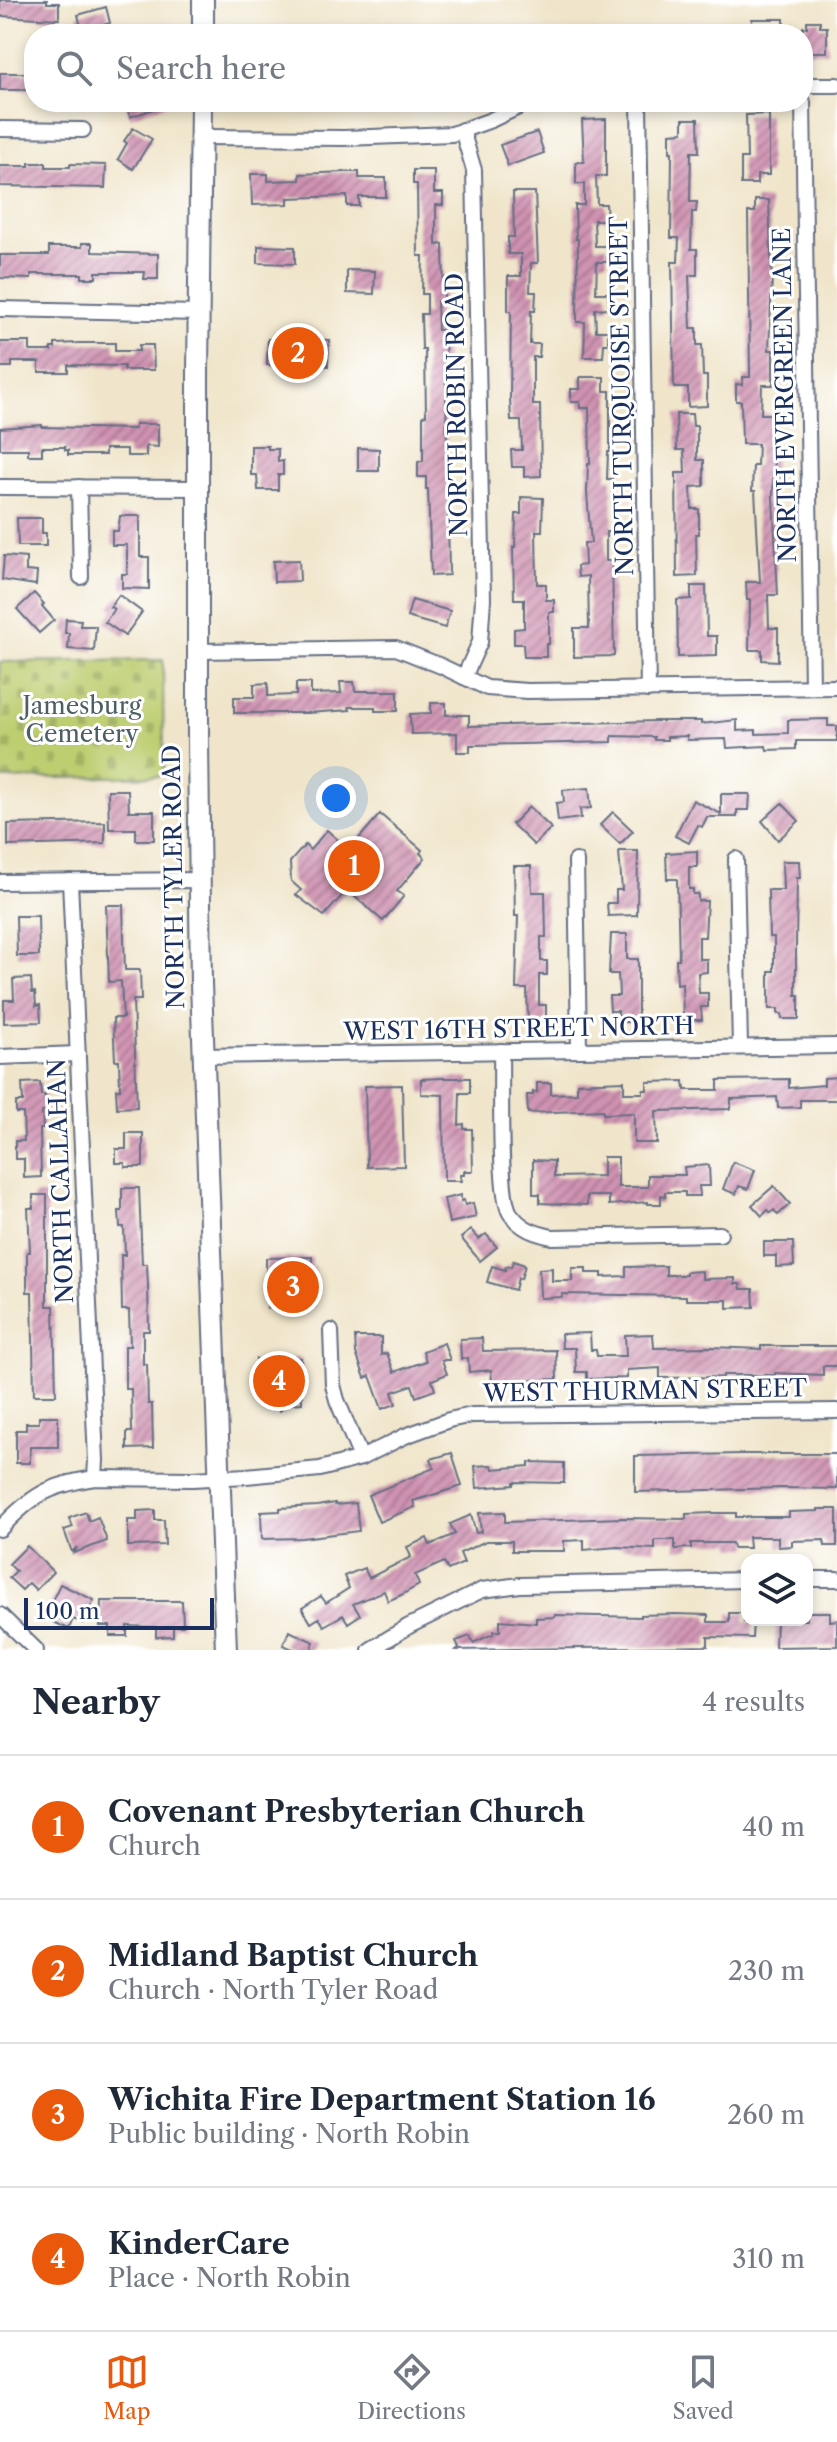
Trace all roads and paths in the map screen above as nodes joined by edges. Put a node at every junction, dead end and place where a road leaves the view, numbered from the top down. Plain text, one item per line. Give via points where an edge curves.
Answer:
1 (203, 0) edge
2 (203, 24) edge
3 (813, 85) edge
4 (837, 85) edge
5 (201, 112) edge
6 (508, 112) edge
7 (639, 112) edge
8 (803, 112) edge
9 (0, 129) edge
10 (83, 130) dead end
11 (462, 130) junction
12 (201, 137) junction
13 (0, 309) edge
14 (199, 313) junction
15 (0, 487) edge
16 (79, 487) junction
17 (198, 488) junction
18 (81, 577) dead end
19 (198, 651) junction
20 (464, 677) junction
21 (812, 687) junction
22 (837, 687) edge
23 (648, 690) junction
24 (736, 859) dead end
25 (576, 861) dead end
26 (200, 880) junction
27 (70, 881) junction
28 (0, 882) edge
29 (837, 1046) edge
30 (740, 1047) junction
31 (579, 1050) junction
32 (501, 1051) junction
33 (78, 1054) junction
34 (202, 1056) junction
35 (0, 1057) edge
36 (720, 1234) dead end
37 (331, 1331) dead end
38 (837, 1411) edge
39 (361, 1458) junction
40 (220, 1476) junction
41 (95, 1478) junction
42 (0, 1529) edge
43 (813, 1579) edge
44 (837, 1579) edge
45 (741, 1580) edge
46 (0, 1615) edge
47 (36, 1650) edge
48 (226, 1650) edge
49 (370, 1650) edge

1 - 2 main road
3 - 4 street
5 - 12 main road, NORTH TYLER ROAD
6 - 11 street
7 - 23 street, NORTH TURQUOISE STREET
8 - 21 street, NORTH EVERGREEN LANE
9 - 10 street
11 - 12 street via 344,138
11 - 20 street, NORTH ROBIN ROAD via 474,170 483,599 480,642
12 - 14 main road, NORTH TYLER ROAD
13 - 14 street
14 - 17 main road, NORTH TYLER ROAD
15 - 16 street
16 - 17 street
16 - 18 street
17 - 19 main road, NORTH TYLER ROAD
19 - 20 street via 396,648
19 - 26 main road, NORTH TYLER ROAD
20 - 23 street via 487,688 527,691
21 - 22 street
21 - 23 street
24 - 30 street
25 - 31 street
26 - 27 street
26 - 34 main road, NORTH TYLER ROAD
27 - 28 street
27 - 33 street, NORTH CALLAHAN
29 - 30 street, WEST 16TH STREET NORTH
30 - 31 street, WEST 16TH STREET NORTH
31 - 32 street, WEST 16TH STREET NORTH
32 - 34 street, WEST 16TH STREET NORTH
32 - 36 street via 503,1184 509,1211 528,1232 552,1237
33 - 35 street
33 - 41 street, NORTH CALLAHAN
34 - 40 main road, NORTH TYLER ROAD
37 - 39 street via 333,1385
38 - 39 street, WEST THURMAN STREET via 472,1415 405,1436
39 - 40 street, WEST THURMAN STREET via 320,1469
40 - 41 street, WEST THURMAN STREET
40 - 48 main road, NORTH TYLER ROAD
41 - 42 street, WEST THURMAN STREET via 51,1487 30,1499
43 - 44 street
45 - 49 street via 482,1590
46 - 47 street

